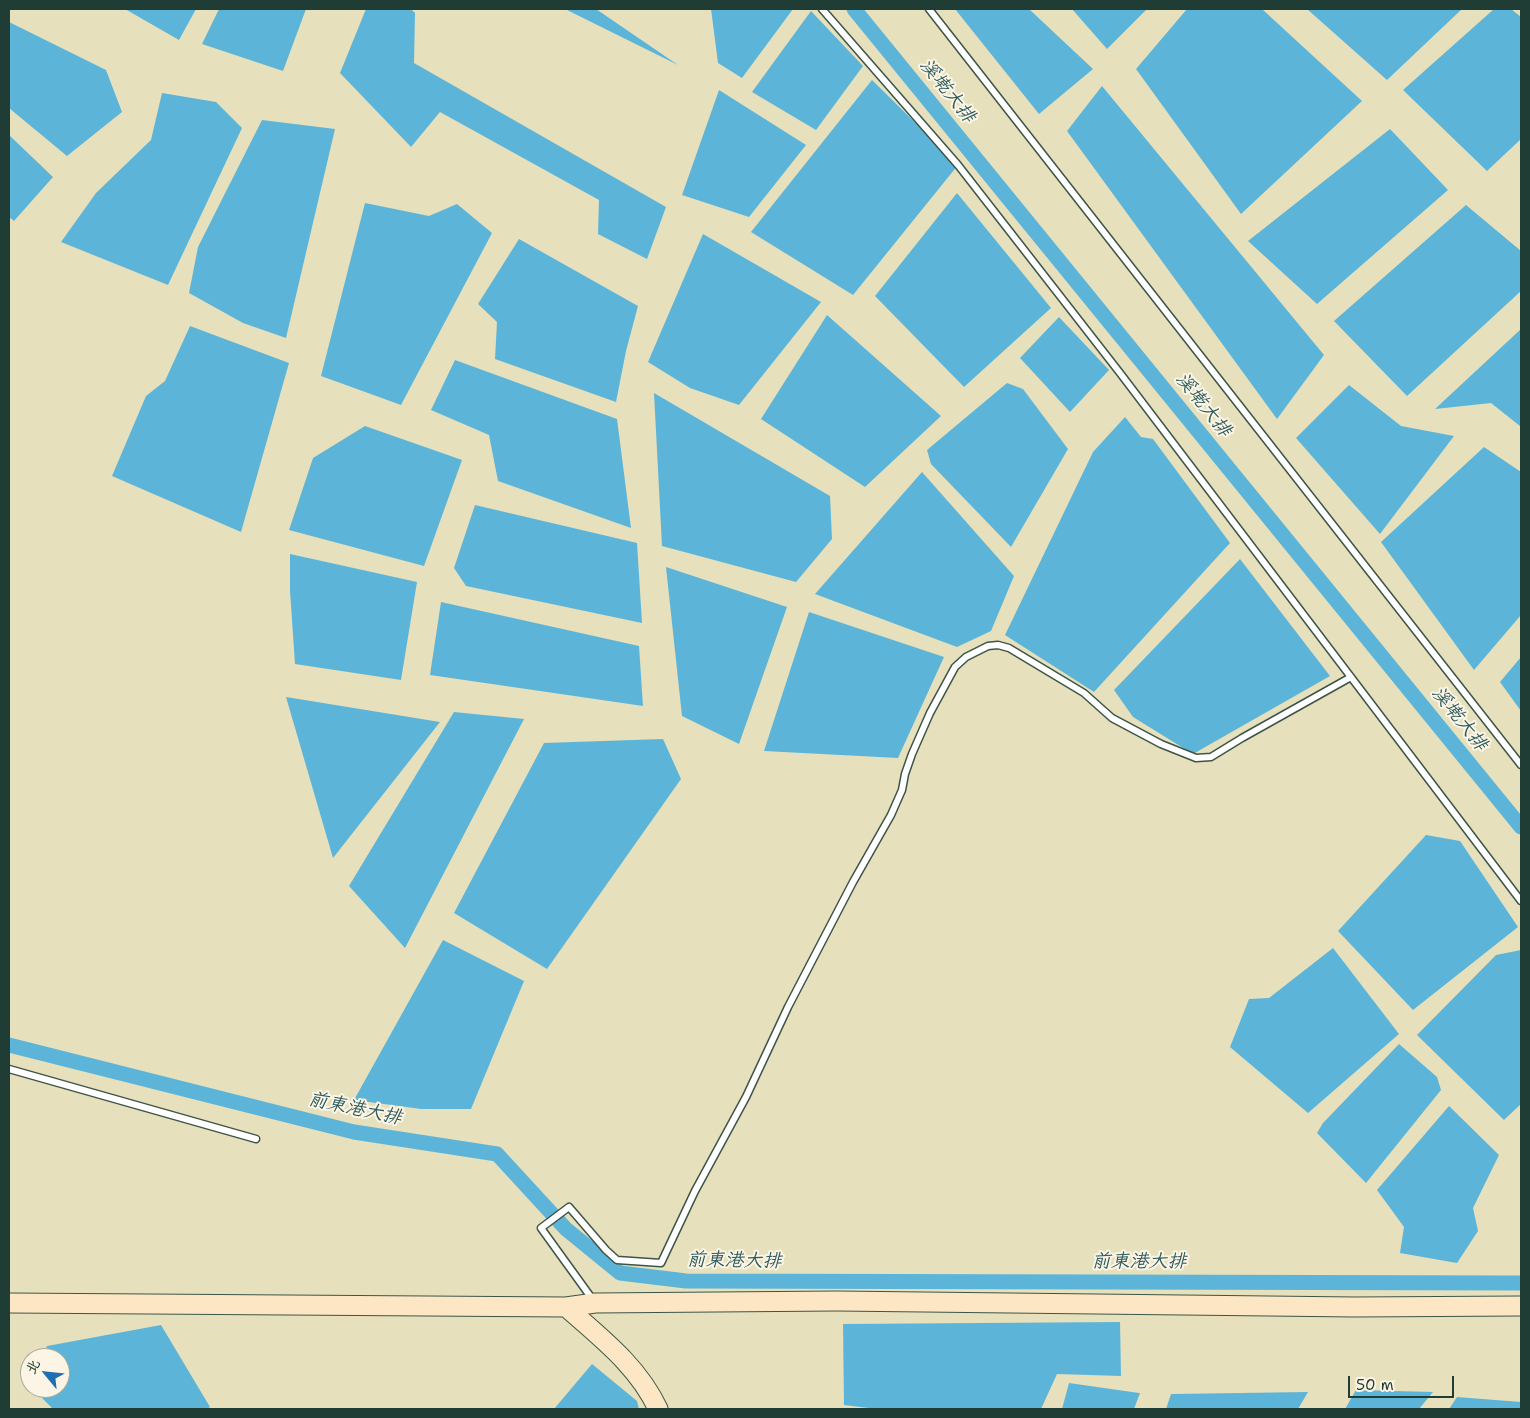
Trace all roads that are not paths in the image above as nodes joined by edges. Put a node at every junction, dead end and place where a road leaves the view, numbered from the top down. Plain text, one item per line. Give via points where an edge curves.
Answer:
1 (822, 9) edge
2 (929, 9) edge
3 (1351, 677) junction
4 (1521, 765) edge
5 (1521, 901) edge
6 (9, 1069) edge
7 (256, 1139) dead end
8 (9, 1303) edge
9 (595, 1303) junction
10 (1521, 1306) edge
11 (566, 1307) junction
12 (658, 1409) edge

1 - 3 lane via 958,165
2 - 4 lane
3 - 5 lane
3 - 9 lane via 1211,757 1196,758 1112,718 1084,693 1009,648 988,646 966,657 954,667 930,713 891,815 788,1007 661,1263 617,1260 569,1207 541,1228
6 - 7 lane
8 - 11 street
9 - 10 street via 837,1301
9 - 11 street
11 - 12 street via 627,1361 652,1395

